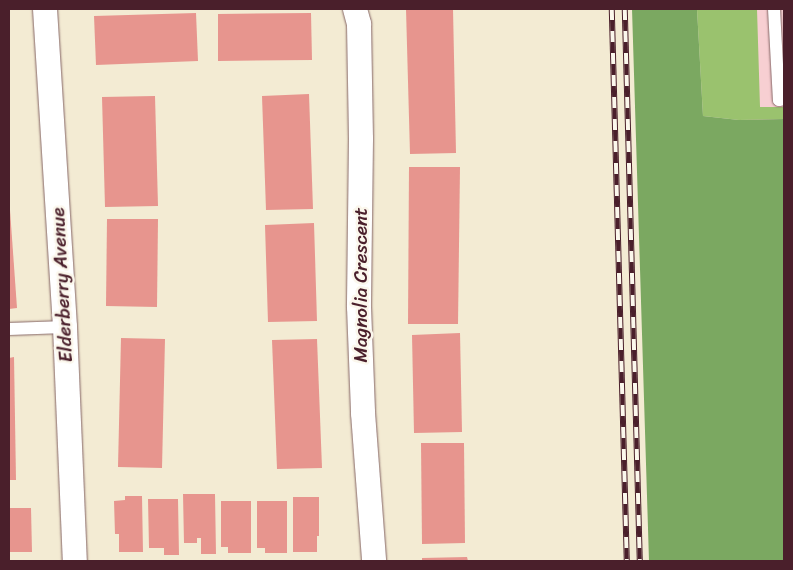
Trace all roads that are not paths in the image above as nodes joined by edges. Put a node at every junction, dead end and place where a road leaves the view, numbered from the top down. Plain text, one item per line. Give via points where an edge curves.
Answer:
1 (45, 9) edge
2 (355, 9) edge
3 (774, 9) edge
4 (784, 100) edge
5 (65, 327) junction
6 (9, 329) edge
7 (75, 561) edge
8 (374, 561) edge

1 - 5 street, Elderberry Avenue
2 - 8 street, Magnolia Crescent via 359,24 361,138 359,307
3 - 4 lane via 779,100
5 - 6 lane
5 - 7 street, Elderberry Avenue

